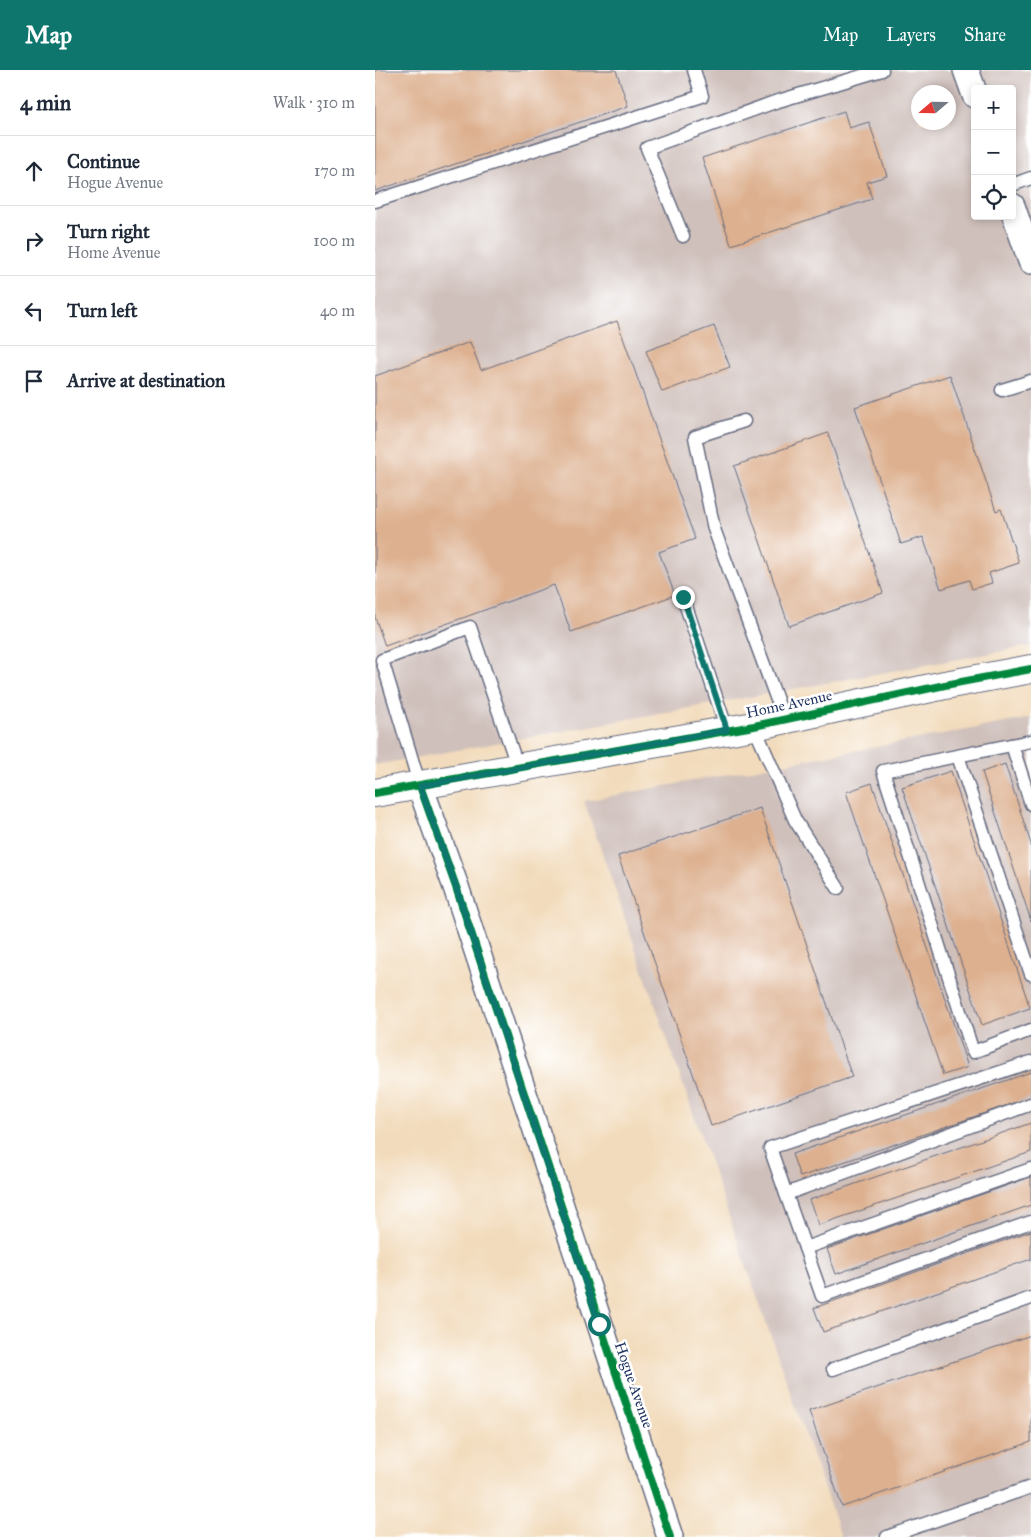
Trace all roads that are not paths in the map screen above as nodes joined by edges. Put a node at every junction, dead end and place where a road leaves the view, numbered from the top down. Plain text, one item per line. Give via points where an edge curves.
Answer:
1 (694, 70) edge
2 (882, 70) edge
3 (966, 70) edge
4 (971, 85) edge
5 (1031, 178) edge
6 (1016, 184) edge
7 (375, 201) edge
8 (1016, 213) edge
9 (1027, 233) edge
10 (683, 236) dead end
11 (1031, 261) edge
12 (1031, 381) edge
13 (1002, 390) dead end
14 (744, 421) dead end
15 (683, 597) dead end
16 (1031, 669) edge
17 (784, 720) junction
18 (754, 726) junction
19 (727, 730) junction
20 (1031, 741) edge
21 (1012, 745) junction
22 (958, 756) junction
23 (518, 768) junction
24 (420, 786) junction
25 (375, 793) edge
26 (1031, 804) edge
27 (839, 888) dead end
28 (1031, 974) edge
29 (1031, 1030) edge
30 (1031, 1062) edge
31 (1031, 1104) edge
32 (1031, 1169) edge
33 (786, 1194) junction
34 (1031, 1222) edge
35 (805, 1248) junction
36 (1031, 1298) edge
37 (833, 1370) dead end
38 (1031, 1487) edge
39 (670, 1537) edge
40 (887, 1537) edge

1 - 7 lane via 702,96
2 - 10 lane via 775,102 647,148
3 - 4 street
5 - 6 lane
8 - 9 street
9 - 11 street
12 - 13 lane
14 - 17 lane via 695,438 714,529
15 - 19 lane
16 - 17 street, Home Avenue
17 - 18 street, Home Avenue
18 - 19 street, Home Avenue
18 - 27 lane via 795,820
19 - 23 street, Home Avenue
20 - 21 lane
21 - 22 lane
21 - 26 lane
22 - 28 lane
22 - 29 lane via 883,771 973,1052
23 - 24 street, Home Avenue
23 - 24 lane via 470,627 382,660
24 - 25 street, Home Avenue
24 - 39 street, Hogue Avenue
30 - 33 lane via 770,1148
31 - 33 lane
32 - 35 lane
33 - 35 lane
34 - 35 lane via 822,1296
36 - 37 lane
38 - 40 lane

